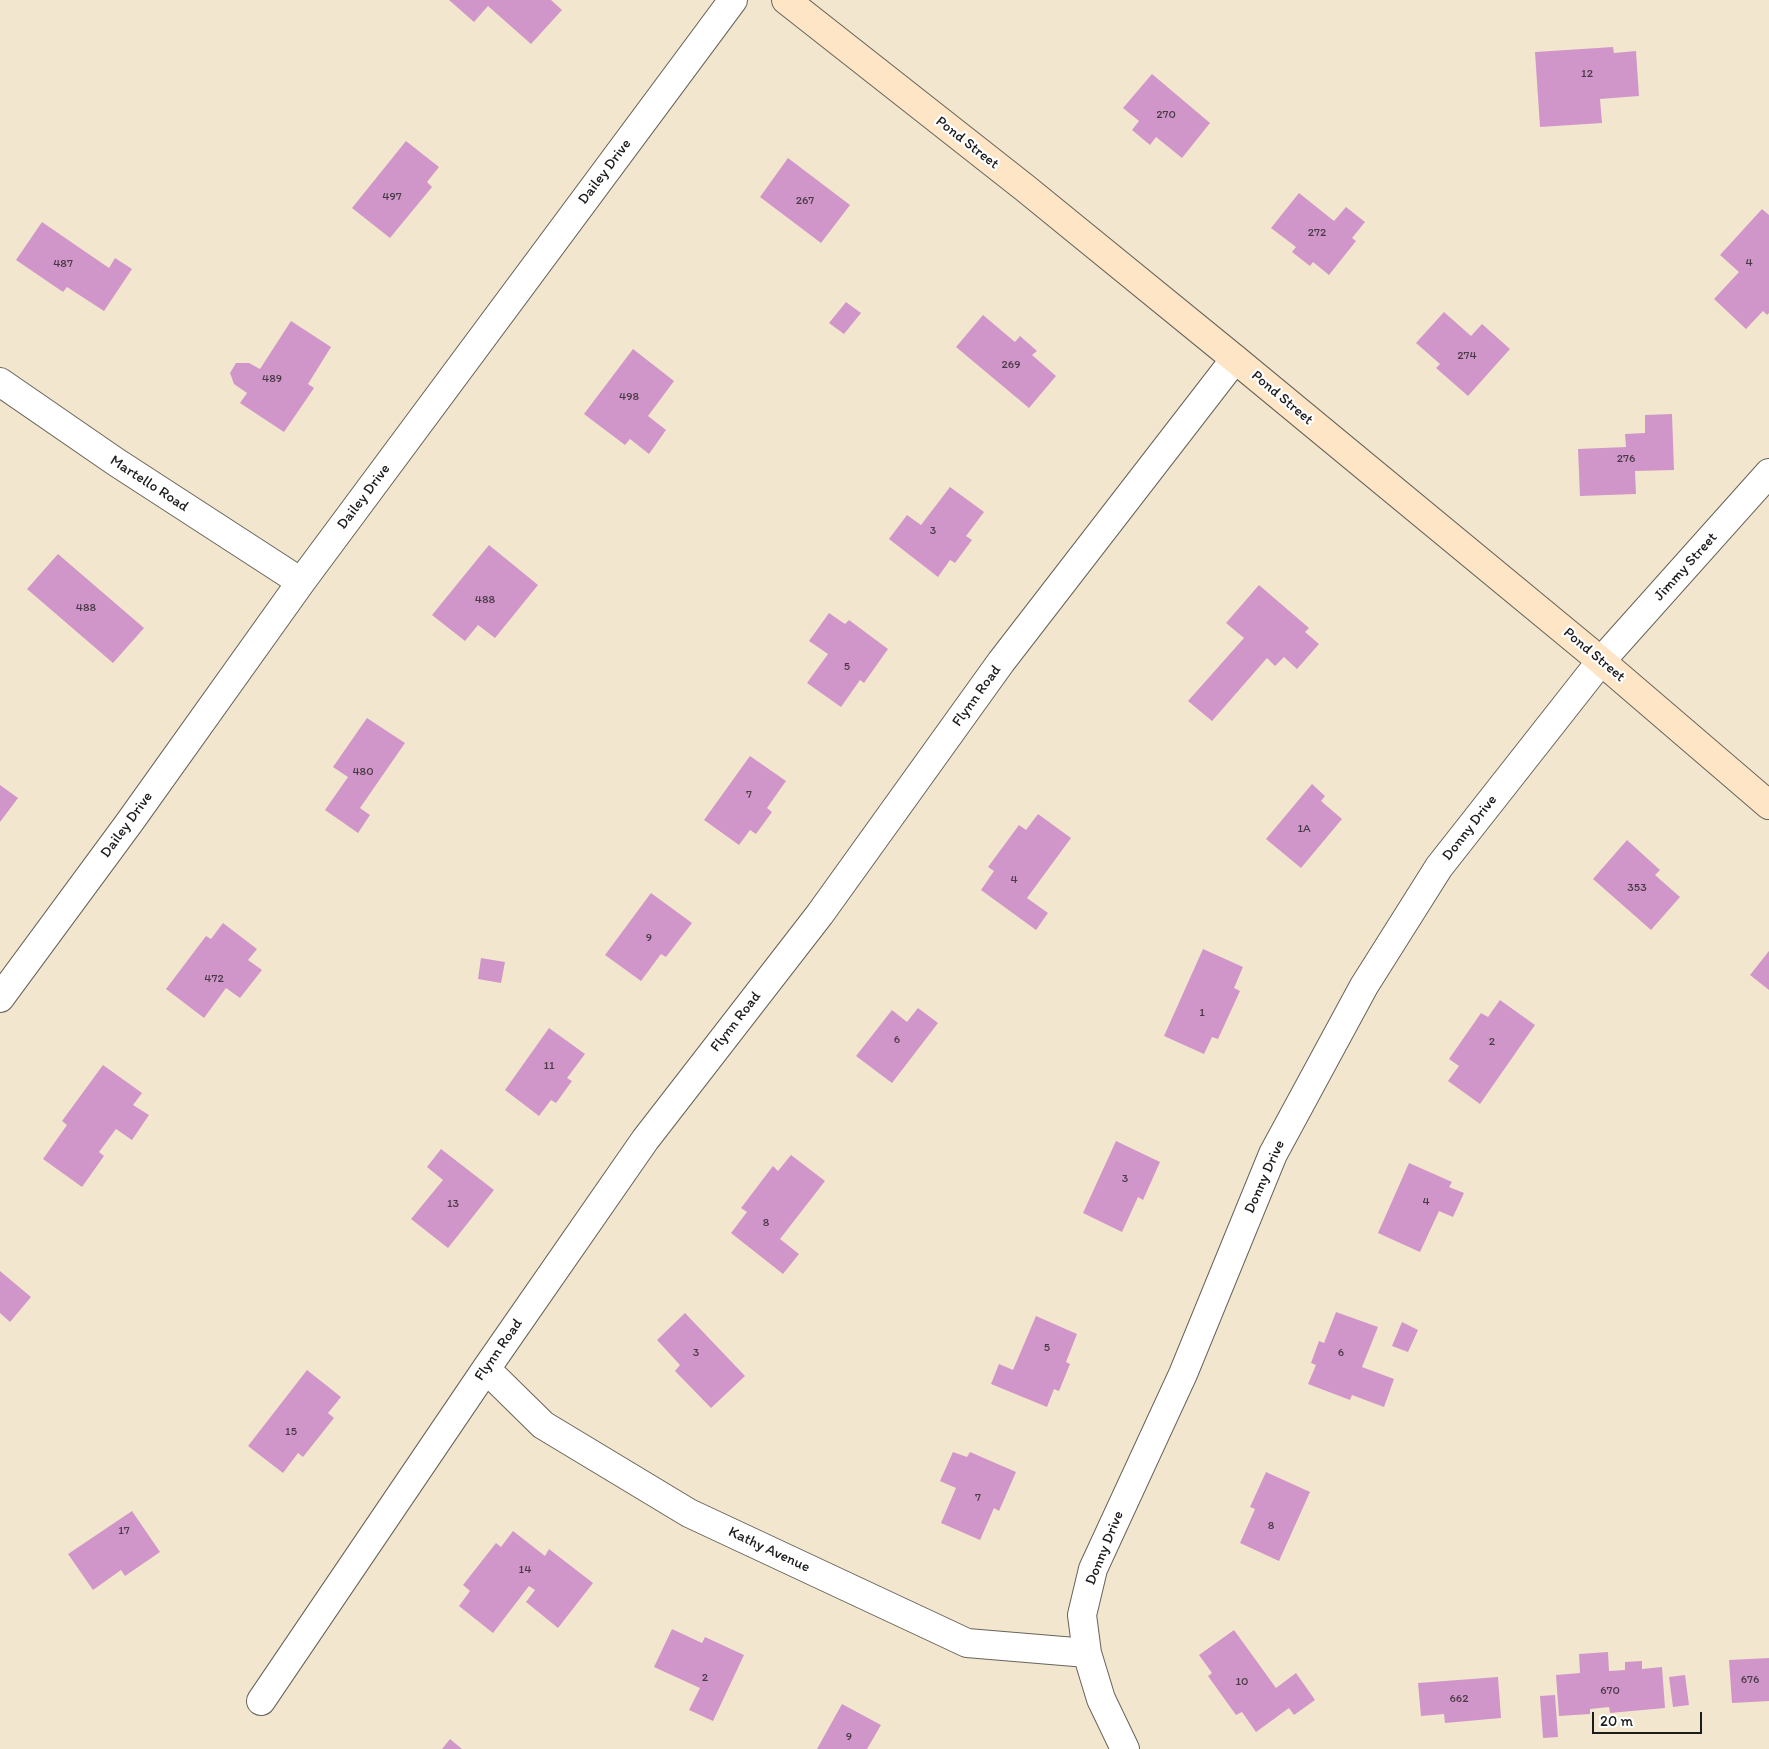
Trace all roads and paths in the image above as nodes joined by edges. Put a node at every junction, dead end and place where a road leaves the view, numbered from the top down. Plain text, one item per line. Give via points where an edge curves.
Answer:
1 (733, 0) edge
2 (786, 0) edge
3 (1235, 359) junction
4 (0, 382) edge
5 (1769, 473) edge
6 (301, 582) junction
7 (1601, 661) junction
8 (1769, 806) edge
9 (0, 998) edge
10 (486, 1368) junction
11 (1087, 1653) junction
12 (261, 1701) dead end
13 (1124, 1749) edge

1 - 6 street, Dailey Drive
2 - 3 main road, Pond Street
3 - 7 main road, Pond Street
3 - 10 street, Flynn Road via 1002,662 820,914 645,1140
4 - 6 street, Martello Road
5 - 7 street, Jimmy Street
6 - 9 street, Dailey Drive
7 - 8 main road, Pond Street
7 - 11 street, Donny Drive via 1439,867 1364,986 1274,1154 1183,1374 1093,1568 1082,1615
10 - 11 street, Kathy Avenue via 542,1425 689,1513 967,1643
10 - 12 street, Flynn Road
11 - 13 street, Donny Drive via 1101,1699

